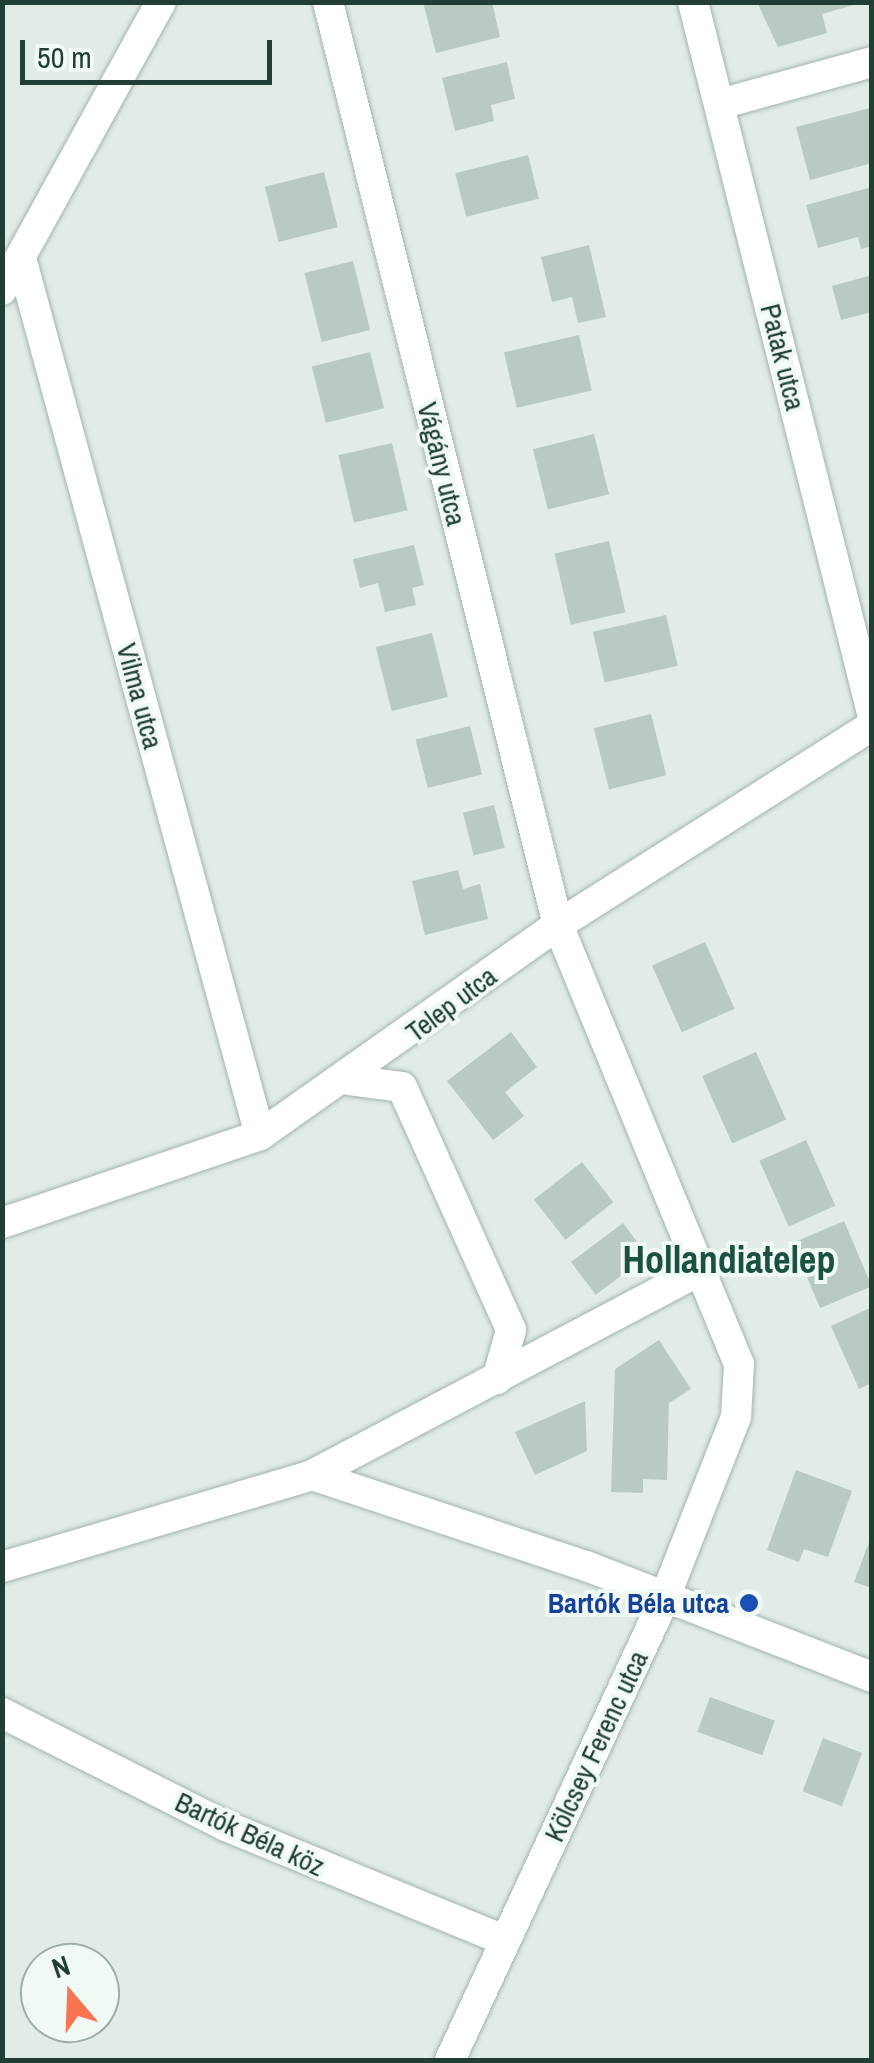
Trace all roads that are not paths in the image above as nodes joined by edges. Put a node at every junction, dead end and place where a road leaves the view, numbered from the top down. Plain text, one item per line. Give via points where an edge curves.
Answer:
1 (160, 2) edge
2 (328, 2) edge
3 (694, 2) edge
4 (872, 62) edge
5 (720, 104) junction
6 (20, 258) junction
7 (2, 290) edge
8 (872, 713) edge
9 (872, 726) edge
10 (558, 925) junction
11 (349, 1080) junction
12 (260, 1135) junction
13 (2, 1222) edge
14 (697, 1272) junction
15 (497, 1379) junction
16 (312, 1475) junction
17 (3, 1569) edge
18 (664, 1602) junction
19 (872, 1677) edge
20 (2, 1713) edge
21 (504, 1940) junction
22 (450, 2060) edge

1 - 6 street
2 - 10 street, Vágány utca
3 - 5 street, Patak utca
4 - 5 street
5 - 8 street, Patak utca
6 - 7 street
6 - 12 street, Vilma utca
9 - 10 street, Telep utca
10 - 11 street, Telep utca
10 - 14 street, Kölcsey Ferenc utca
11 - 12 street, Telep utca
11 - 15 street via 402,1087 511,1330
12 - 13 street, Telep utca
14 - 15 street
14 - 18 street, Kölcsey Ferenc utca via 739,1364 740,1390
15 - 16 street
16 - 17 street
16 - 18 street via 586,1566
18 - 19 street
18 - 21 street, Kölcsey Ferenc utca
20 - 21 street, Bartók Béla köz via 226,1826
21 - 22 street, Kölcsey Ferenc utca

